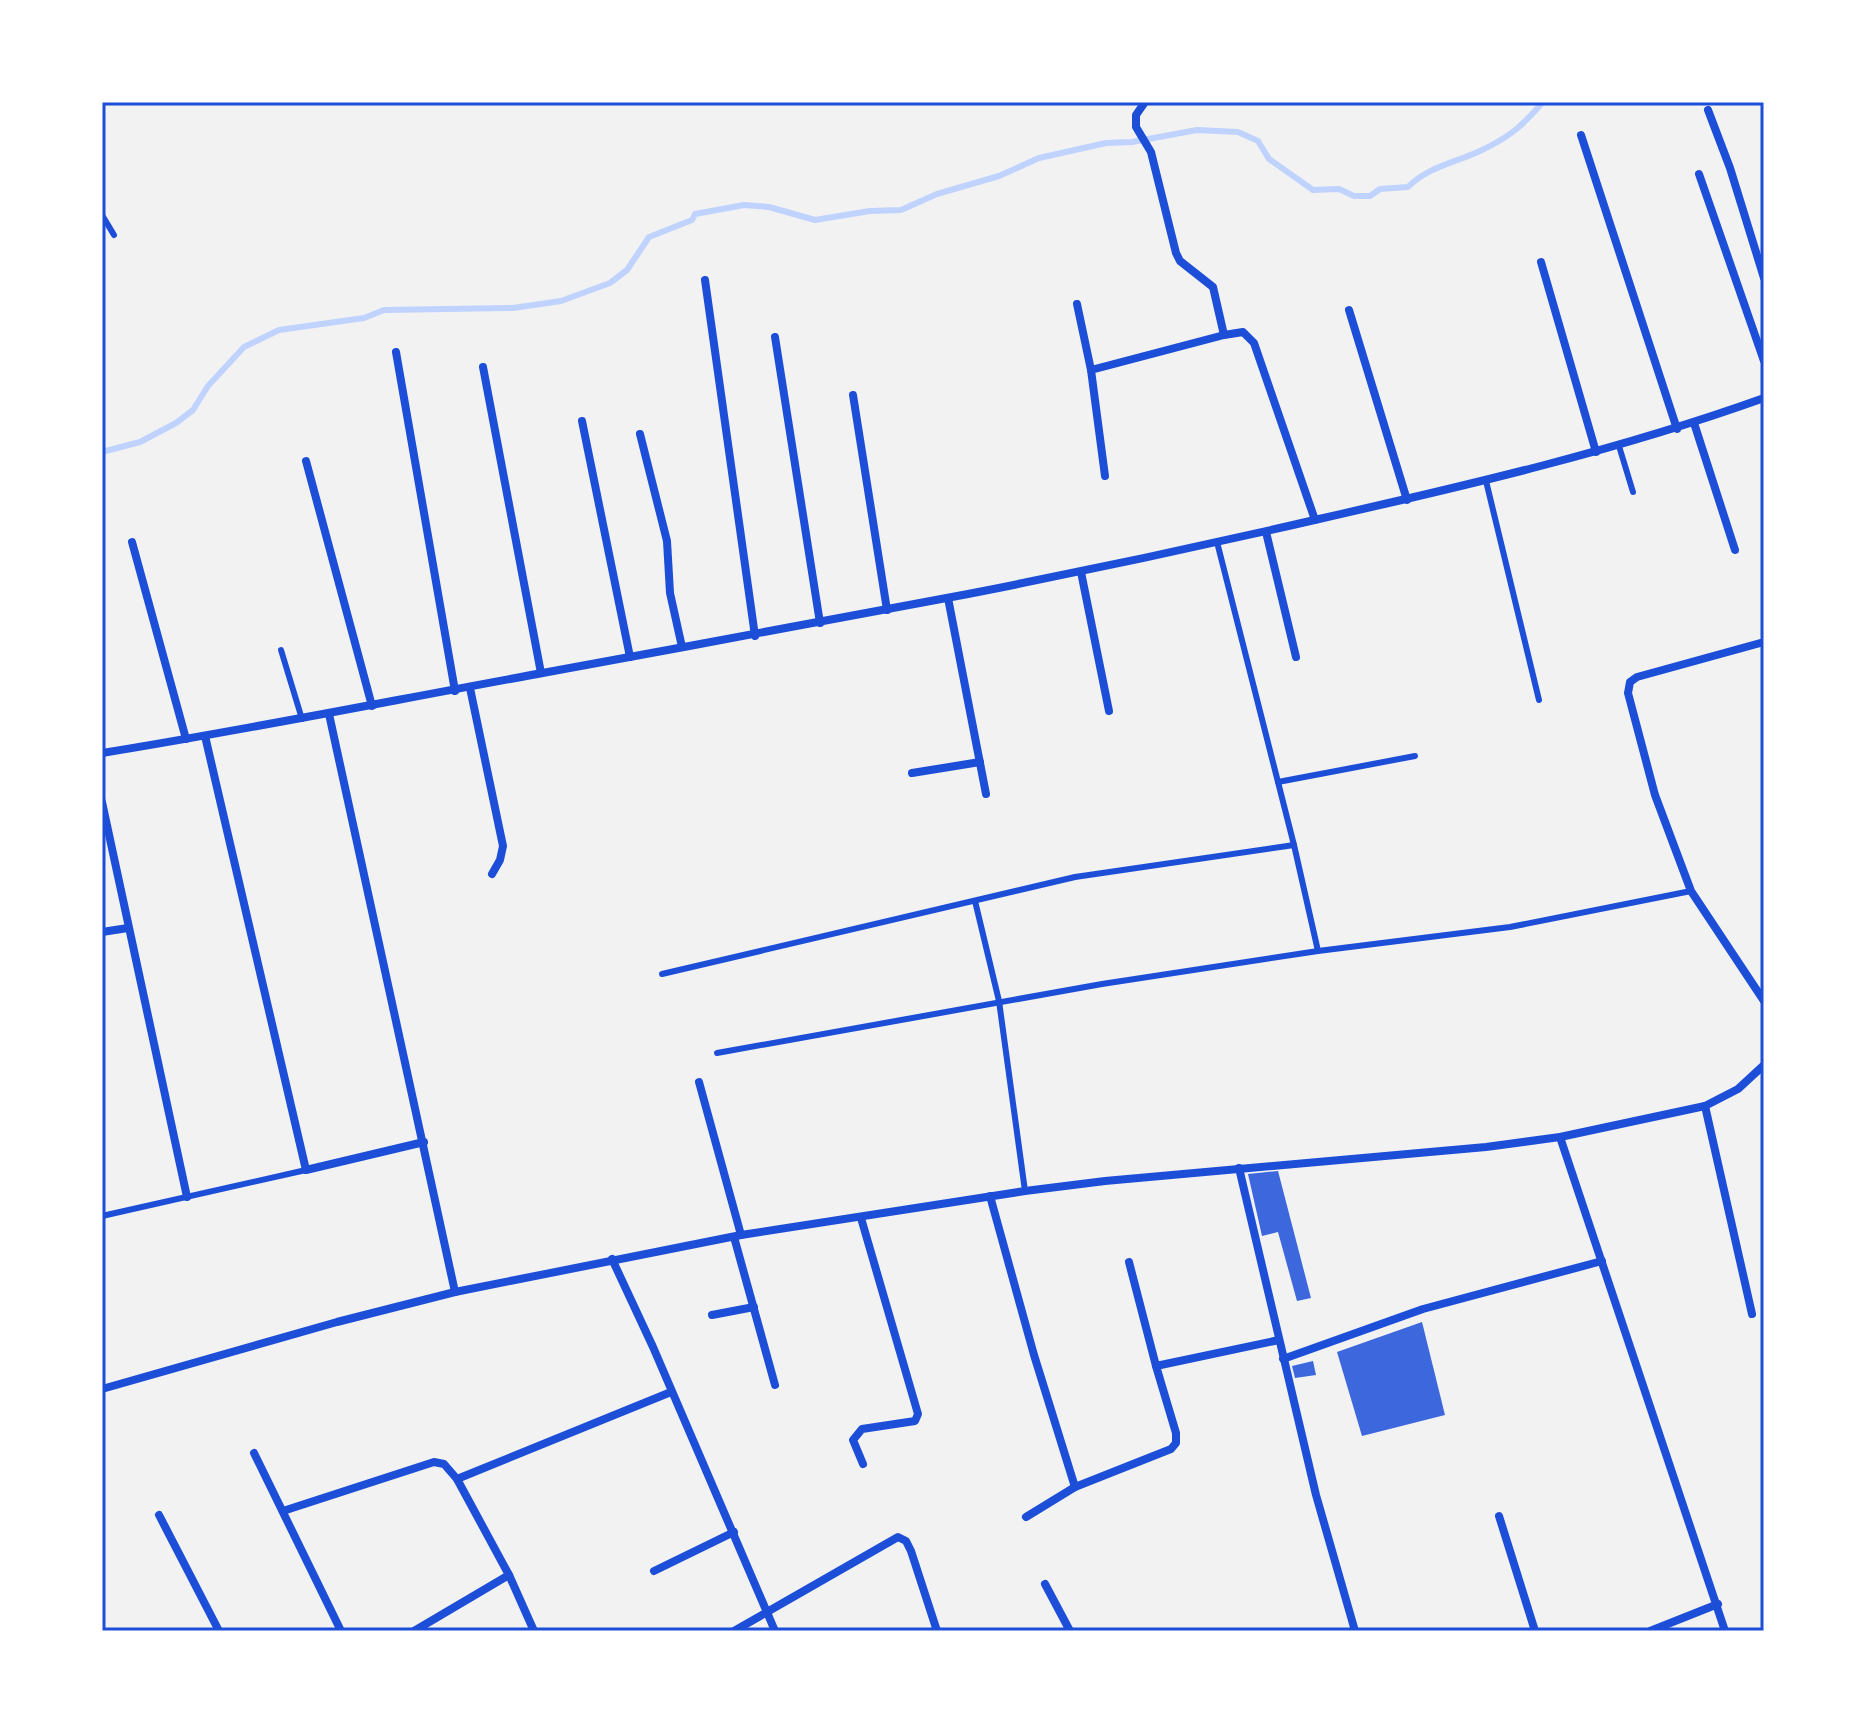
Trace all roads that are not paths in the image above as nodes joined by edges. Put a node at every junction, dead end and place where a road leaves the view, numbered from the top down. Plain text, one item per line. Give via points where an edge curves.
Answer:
1 (1145, 102) edge
2 (1708, 110) dead end
3 (1581, 135) dead end
4 (1699, 174) dead end
5 (102, 215) edge
6 (114, 235) dead end
7 (1541, 262) dead end
8 (1764, 278) edge
9 (705, 280) dead end
10 (1077, 304) dead end
11 (1349, 310) dead end
12 (1224, 335) junction
13 (775, 337) dead end
14 (396, 352) dead end
15 (1764, 361) edge
16 (483, 367) dead end
17 (1091, 370) junction
18 (853, 395) dead end
19 (1764, 398) edge
20 (582, 421) dead end
21 (1694, 423) junction
22 (1677, 429) junction
23 (640, 434) dead end
24 (1619, 446) junction
25 (1596, 452) junction
26 (306, 461) dead end
27 (1105, 476) dead end
28 (1486, 481) junction
29 (1633, 492) dead end
30 (1407, 500) junction
31 (1315, 520) junction
32 (1266, 532) junction
33 (132, 542) dead end
34 (1217, 542) junction
35 (1735, 550) dead end
36 (1081, 572) junction
37 (948, 598) junction
38 (887, 610) junction
39 (820, 623) junction
40 (755, 636) junction
41 (1764, 642) edge
42 (682, 647) junction
43 (281, 650) dead end
44 (630, 657) junction
45 (1296, 657) dead end
46 (541, 673) junction
47 (470, 688) junction
48 (455, 691) junction
49 (1539, 700) dead end
50 (372, 706) junction
51 (1109, 711) dead end
52 (329, 714) junction
53 (302, 719) junction
54 (205, 736) junction
55 (186, 739) junction
56 (102, 753) edge
57 (1415, 756) dead end
58 (980, 762) junction
59 (912, 773) dead end
60 (1278, 782) junction
61 (986, 794) dead end
62 (102, 802) edge
63 (1294, 845) junction
64 (492, 874) dead end
65 (1691, 891) junction
66 (975, 901) junction
67 (128, 928) junction
68 (102, 932) edge
69 (1318, 951) junction
70 (662, 974) dead end
71 (999, 1001) junction
72 (1764, 1001) edge
73 (717, 1053) dead end
74 (1764, 1065) edge
75 (699, 1082) dead end
76 (1705, 1106) junction
77 (1560, 1137) junction
78 (424, 1142) junction
79 (1239, 1168) junction
80 (306, 1170) junction
81 (1025, 1191) junction
82 (990, 1196) junction
83 (187, 1197) junction
84 (102, 1216) edge
85 (861, 1218) junction
86 (738, 1236) junction
87 (612, 1259) junction
88 (1602, 1261) junction
89 (1129, 1262) dead end
90 (455, 1292) junction
91 (754, 1307) junction
92 (1752, 1314) dead end
93 (712, 1315) dead end
94 (1279, 1340) junction
95 (1283, 1359) junction
96 (1156, 1366) junction
97 (775, 1385) dead end
98 (102, 1389) edge
99 (671, 1392) junction
100 (254, 1453) dead end
101 (863, 1464) dead end
102 (457, 1479) junction
103 (1075, 1487) junction
104 (283, 1511) junction
105 (159, 1515) dead end
106 (1499, 1516) dead end
107 (1026, 1517) dead end
108 (734, 1532) junction
109 (654, 1571) dead end
110 (509, 1575) junction
111 (1045, 1584) dead end
112 (1718, 1604) junction
113 (768, 1611) junction
114 (219, 1631) edge
115 (341, 1631) edge
116 (414, 1631) edge
117 (534, 1631) edge
118 (734, 1631) edge
119 (775, 1631) edge
120 (937, 1631) edge
121 (1070, 1631) edge
122 (1355, 1631) edge
123 (1535, 1631) edge
124 (1650, 1631) edge
125 (1725, 1631) edge

1 - 12 street via 1136,115 1136,127 1151,152 1176,253 1213,287
2 - 8 street
3 - 22 street
4 - 15 street
5 - 6 lane
7 - 25 street
9 - 40 street
10 - 17 street
11 - 30 street
12 - 17 street
12 - 31 street via 1243,332 1254,343
13 - 39 street
14 - 48 street
16 - 46 street
17 - 27 street
18 - 38 street
19 - 21 street
20 - 44 street
21 - 22 street
21 - 35 street
22 - 24 street
23 - 42 street via 667,541 670,593
24 - 25 street
24 - 29 lane
25 - 28 street
26 - 50 street
28 - 30 street
28 - 49 lane
30 - 31 street
31 - 32 street
32 - 34 street
32 - 45 street
33 - 55 street
34 - 36 street
34 - 60 lane
36 - 37 street
36 - 51 street
37 - 38 street
37 - 58 street
38 - 39 street
39 - 40 street
40 - 42 street
41 - 65 street via 1630,682 1628,693 1655,795
42 - 44 street
43 - 53 lane
44 - 46 street
46 - 47 street
47 - 48 street
47 - 64 street via 503,846
48 - 50 street
50 - 52 street
52 - 53 street
52 - 78 street
53 - 54 street
54 - 55 street
54 - 80 street
55 - 56 street
57 - 60 lane
58 - 59 street
58 - 61 street
60 - 63 lane
62 - 67 street
63 - 66 lane via 1075,877
63 - 69 lane
65 - 69 lane via 1510,927
65 - 72 street
66 - 70 lane
66 - 71 lane
67 - 68 street
67 - 83 street
69 - 71 lane
71 - 73 lane
71 - 81 lane
74 - 76 street via 1738,1089
75 - 86 street
76 - 77 street
76 - 92 street
77 - 79 street
77 - 88 street
78 - 80 street
78 - 90 street
79 - 81 street
79 - 94 street
80 - 83 lane
81 - 82 street
82 - 85 street
82 - 103 street
83 - 84 lane
85 - 86 street
85 - 101 street via 918,1414 915,1421 856,1434 853,1440
86 - 87 street
86 - 91 street
87 - 90 street
87 - 99 street
88 - 95 street via 1423,1309
88 - 112 street
89 - 96 street
90 - 98 street
91 - 93 street
91 - 97 street
94 - 95 street
94 - 96 street
95 - 122 street
96 - 103 street via 1176,1443
99 - 102 street
99 - 108 street
100 - 104 street
102 - 104 street via 444,1464 434,1462
102 - 110 street
103 - 107 street
104 - 115 street
105 - 114 street
106 - 123 street
108 - 109 street
108 - 113 street
110 - 116 street
110 - 117 street
111 - 121 street
112 - 124 street
112 - 125 street
113 - 118 street
113 - 119 street
113 - 120 street via 898,1537 911,1551

